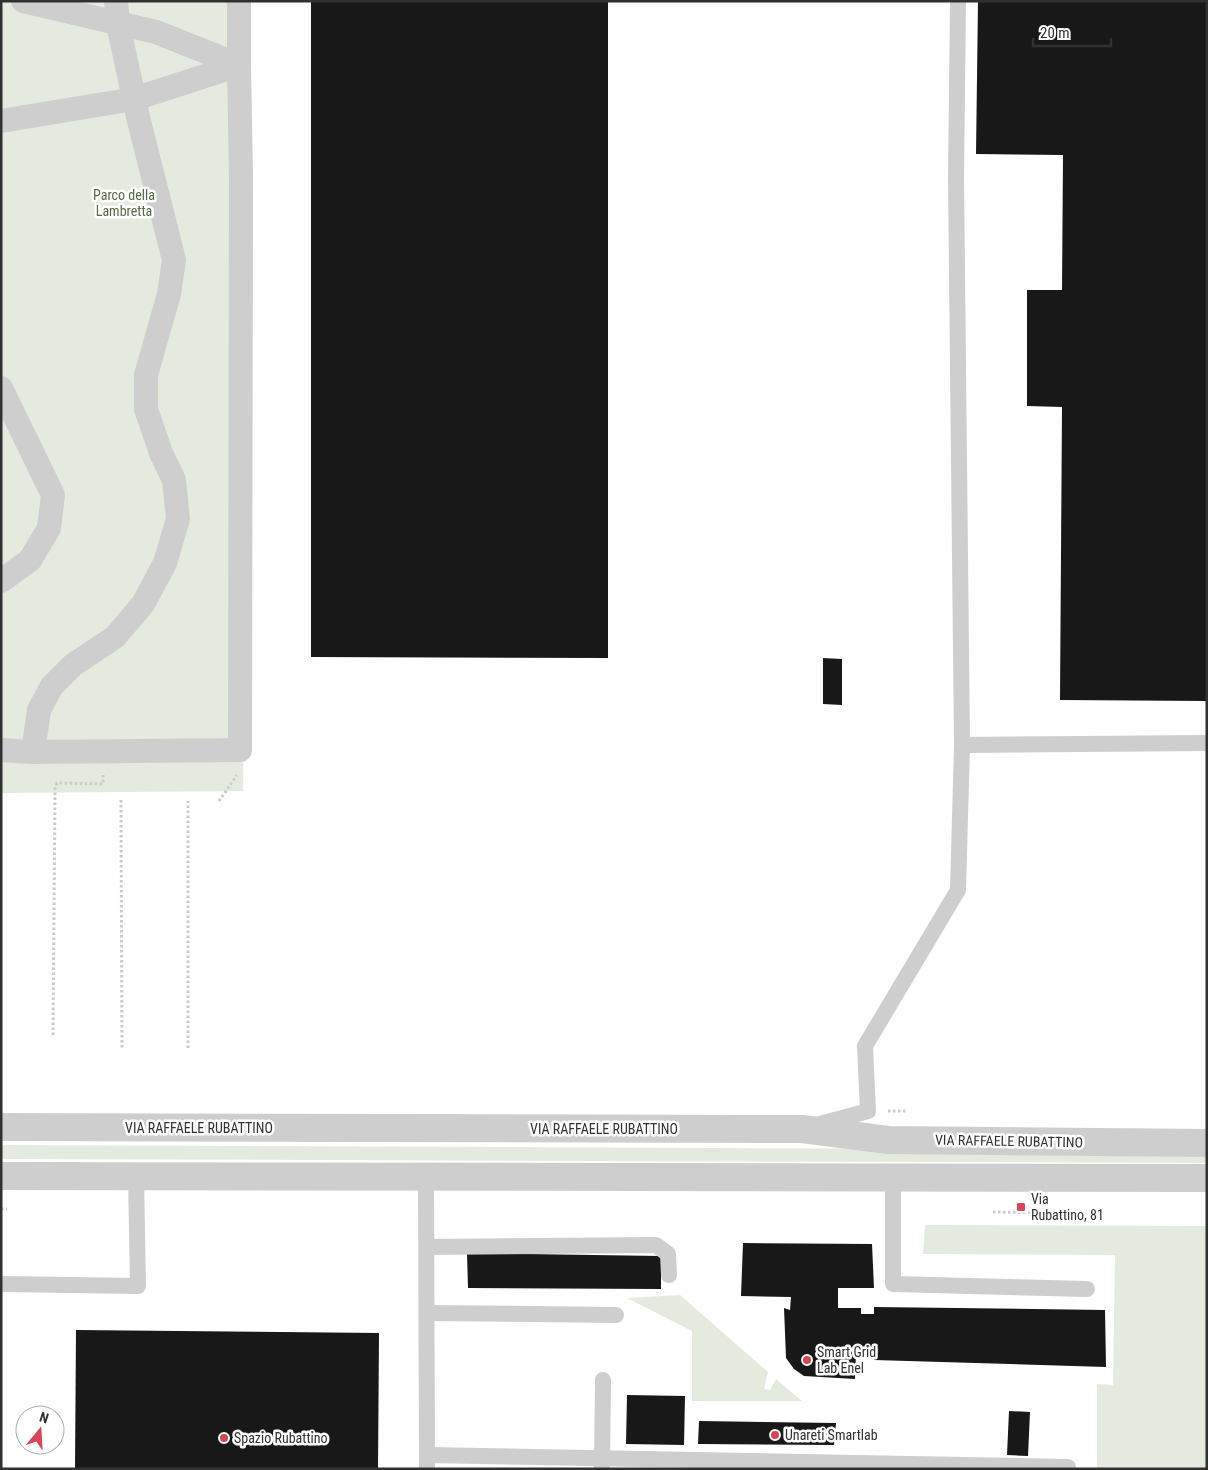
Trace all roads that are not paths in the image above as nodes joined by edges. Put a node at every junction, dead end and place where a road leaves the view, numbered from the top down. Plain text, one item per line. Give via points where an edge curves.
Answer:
1 (22, 1) edge
2 (239, 1) edge
3 (958, 1) edge
4 (117, 12) edge
5 (239, 66) junction
6 (134, 98) junction
7 (1, 121) edge
8 (1, 388) edge
9 (1, 581) edge
10 (1207, 743) edge
11 (962, 745) junction
12 (1, 750) edge
13 (33, 752) junction
14 (1, 1127) edge
15 (802, 1129) junction
16 (1207, 1143) edge
17 (1, 1176) edge
18 (136, 1176) junction
19 (426, 1176) junction
20 (893, 1178) junction
21 (1207, 1178) edge
22 (428, 1247) junction
23 (669, 1275) dead end
24 (1, 1284) edge
25 (1087, 1289) dead end
26 (428, 1314) junction
27 (616, 1315) dead end
28 (604, 1380) dead end
29 (428, 1462) edge
30 (602, 1463) edge
31 (1068, 1469) edge

1 - 4 street
2 - 5 street
3 - 11 lane via 956,177
4 - 5 street via 156,32
4 - 6 street
5 - 6 street
5 - 13 street via 240,750
6 - 7 street
6 - 13 street via 174,260 169,294 146,375 146,409 174,480 178,519 165,563 143,604 115,637 73,665 52,686 40,710
8 - 9 street via 53,495 49,528 30,560
10 - 11 lane
11 - 15 lane via 958,890 865,1046 868,1111
12 - 13 street
14 - 15 street, VIA RAFFAELE RUBATTINO
15 - 16 street, VIA RAFFAELE RUBATTINO via 888,1140
17 - 18 street
18 - 19 street
18 - 24 lane via 138,1286
19 - 20 street
19 - 22 lane
20 - 21 street
20 - 25 lane via 893,1284
22 - 23 lane via 656,1245 668,1254
22 - 26 lane
26 - 27 lane
26 - 29 lane
28 - 30 lane
29 - 30 lane
30 - 31 lane via 1058,1466

